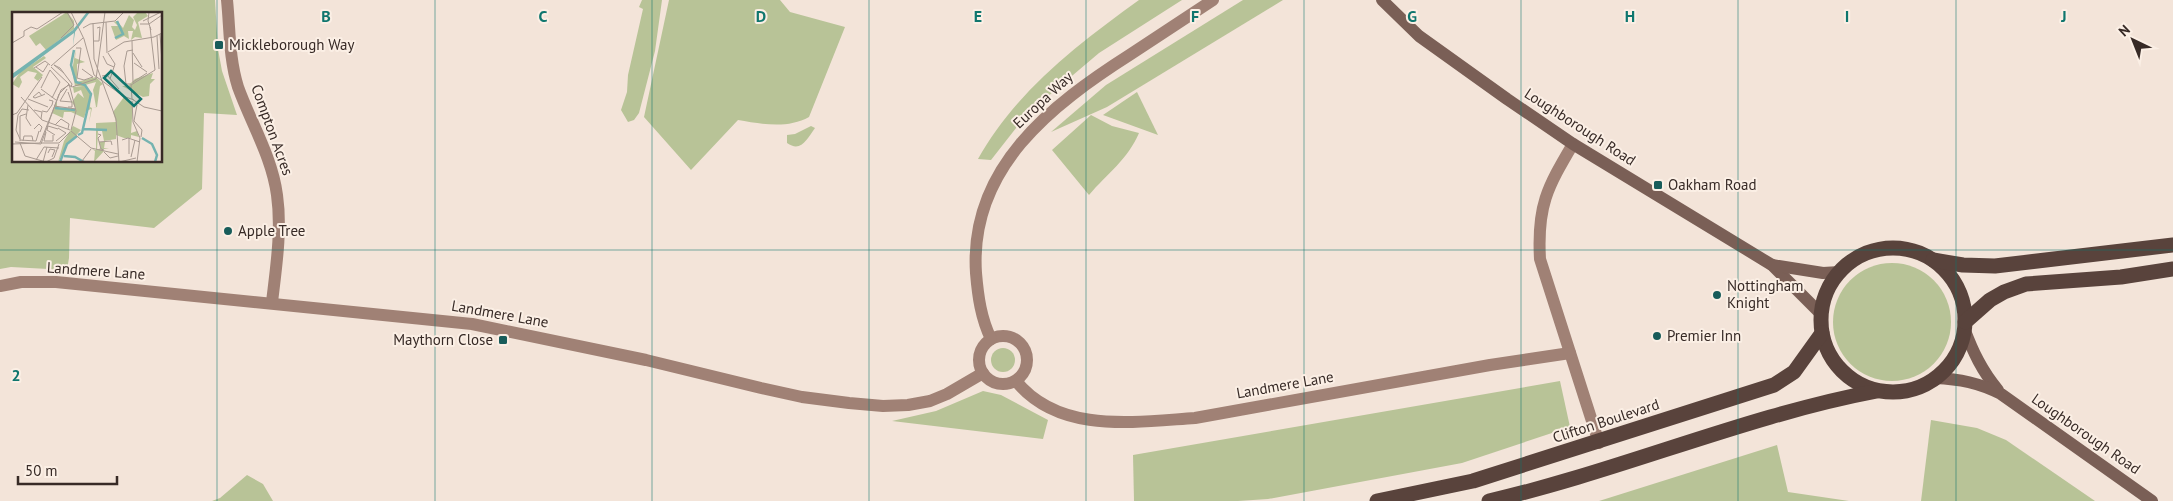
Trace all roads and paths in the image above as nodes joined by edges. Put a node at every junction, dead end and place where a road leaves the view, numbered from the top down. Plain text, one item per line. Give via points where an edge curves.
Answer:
1 (227, 0) edge
2 (1214, 0) edge
3 (1382, 0) edge
4 (1573, 144) junction
5 (2173, 245) edge
6 (1932, 260) junction
7 (1772, 265) junction
8 (2173, 269) edge
9 (1840, 272) junction
10 (0, 286) edge
11 (272, 302) junction
12 (1821, 314) junction
13 (1964, 325) junction
14 (1822, 333) junction
15 (991, 340) junction
16 (1570, 353) junction
17 (983, 373) junction
18 (1936, 378) junction
19 (1016, 381) junction
20 (1878, 391) junction
21 (2001, 394) junction
22 (1599, 443) junction
23 (1377, 501) edge
24 (1489, 501) edge
25 (2152, 501) edge

1 - 11 street, Compton Acres via 231,62 268,160 277,195
2 - 15 street, Europa Way via 1070,95 1031,130 991,186 980,219 975,253 978,300
3 - 4 main road, Loughborough Road via 1419,36
4 - 7 main road, Loughborough Road
4 - 16 street via 1541,207 1538,233 1540,259
5 - 6 highway via 1995,266
6 - 9 highway via 1900,249 1884,249 1868,253
6 - 13 highway via 1956,286 1963,304
7 - 9 main road, Loughborough Road via 1823,273
7 - 12 main road, Loughborough Road
8 - 13 highway via 2121,277 2026,284 1990,300
9 - 12 highway via 1824,299
10 - 11 street, Landmere Lane via 56,282
11 - 17 street, Landmere Lane via 472,324 770,390 848,403 883,406 923,402 948,394
12 - 14 highway
13 - 18 highway via 1958,351
13 - 21 main road, Loughborough Road via 1973,352
14 - 20 highway via 1827,350 1842,370 1862,386
14 - 22 highway, Clifton Boulevard via 1794,372 1774,385
15 - 17 street via 980,356
15 - 19 street via 1004,336 1017,340 1026,351 1025,371
16 - 19 street, Landmere Lane via 1195,418 1148,421 1096,421 1062,414 1024,391
16 - 22 street
17 - 19 street via 996,383
18 - 20 highway via 1908,390
18 - 21 main road, Loughborough Road via 1973,382
20 - 24 highway via 1816,404 1539,490
21 - 25 main road, Loughborough Road
22 - 23 highway, Clifton Boulevard via 1473,481

